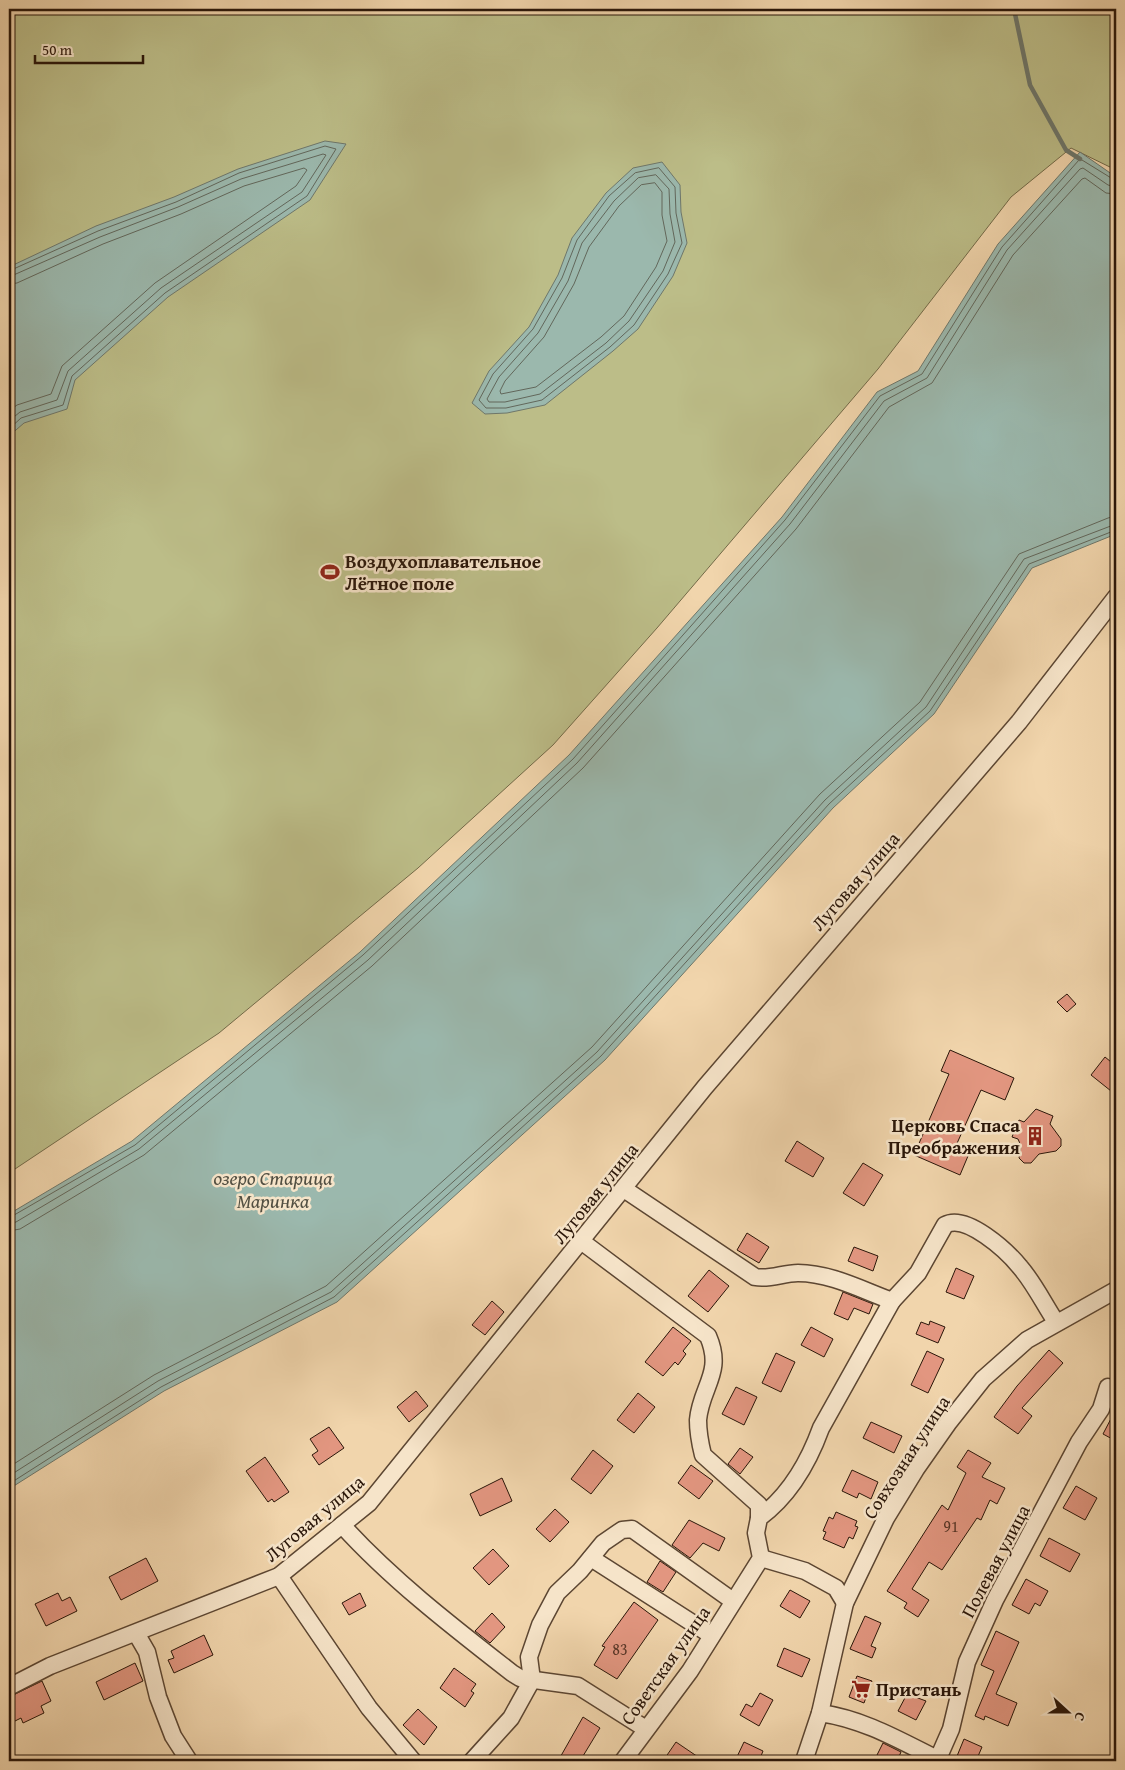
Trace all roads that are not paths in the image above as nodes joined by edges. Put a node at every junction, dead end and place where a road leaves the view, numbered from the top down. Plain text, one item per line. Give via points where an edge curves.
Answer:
1 (1116, 597) edge
2 (624, 1189) junction
3 (581, 1241) junction
4 (1116, 1290) edge
5 (892, 1302) junction
6 (1056, 1322) junction
7 (1108, 1387) dead end
8 (760, 1518) junction
9 (342, 1524) junction
10 (591, 1558) junction
11 (760, 1558) junction
12 (279, 1576) junction
13 (736, 1596) junction
14 (845, 1603) junction
15 (136, 1633) junction
16 (711, 1635) junction
17 (532, 1680) junction
18 (9, 1687) edge
19 (820, 1713) junction
20 (646, 1729) junction
21 (937, 1760) edge
22 (189, 1761) edge
23 (413, 1761) edge
24 (472, 1761) edge
25 (623, 1761) edge
26 (804, 1761) edge

1 - 2 street, Луговая улица via 1018,722 717,1073
2 - 3 street, Луговая улица
2 - 5 street via 755,1277 766,1280 782,1274 817,1275
3 - 8 street via 708,1336 714,1350 714,1366 698,1418 703,1455 759,1505
3 - 9 street, Луговая улица via 369,1503
4 - 6 street, Совхозная улица
5 - 6 street via 918,1273 944,1225 960,1223 977,1228 1020,1266
5 - 8 street via 796,1478
6 - 14 street, Совхозная улица via 1027,1340 983,1379 949,1422 886,1518
7 - 21 street, Полевая улица via 1101,1409 1079,1442 987,1618 967,1662 951,1729
8 - 11 street via 756,1533
9 - 12 street, Луговая улица
9 - 17 street via 361,1546 469,1640 516,1676
10 - 13 street via 603,1543 622,1530 632,1529
10 - 16 street
10 - 17 street via 557,1593 540,1625 529,1657
11 - 13 street, Советская улица
11 - 14 street via 805,1571 836,1588
12 - 15 street, Луговая улица
12 - 23 street via 369,1708
13 - 16 street, Советская улица
14 - 19 street, Совхозная улица
15 - 18 street, Луговая улица via 50,1666
15 - 22 street via 147,1652 158,1697 173,1736
16 - 20 street, Советская улица
17 - 20 street via 578,1686
17 - 24 street via 511,1718
19 - 21 street via 863,1722
19 - 26 street, Совхозная улица
20 - 25 street, Советская улица

